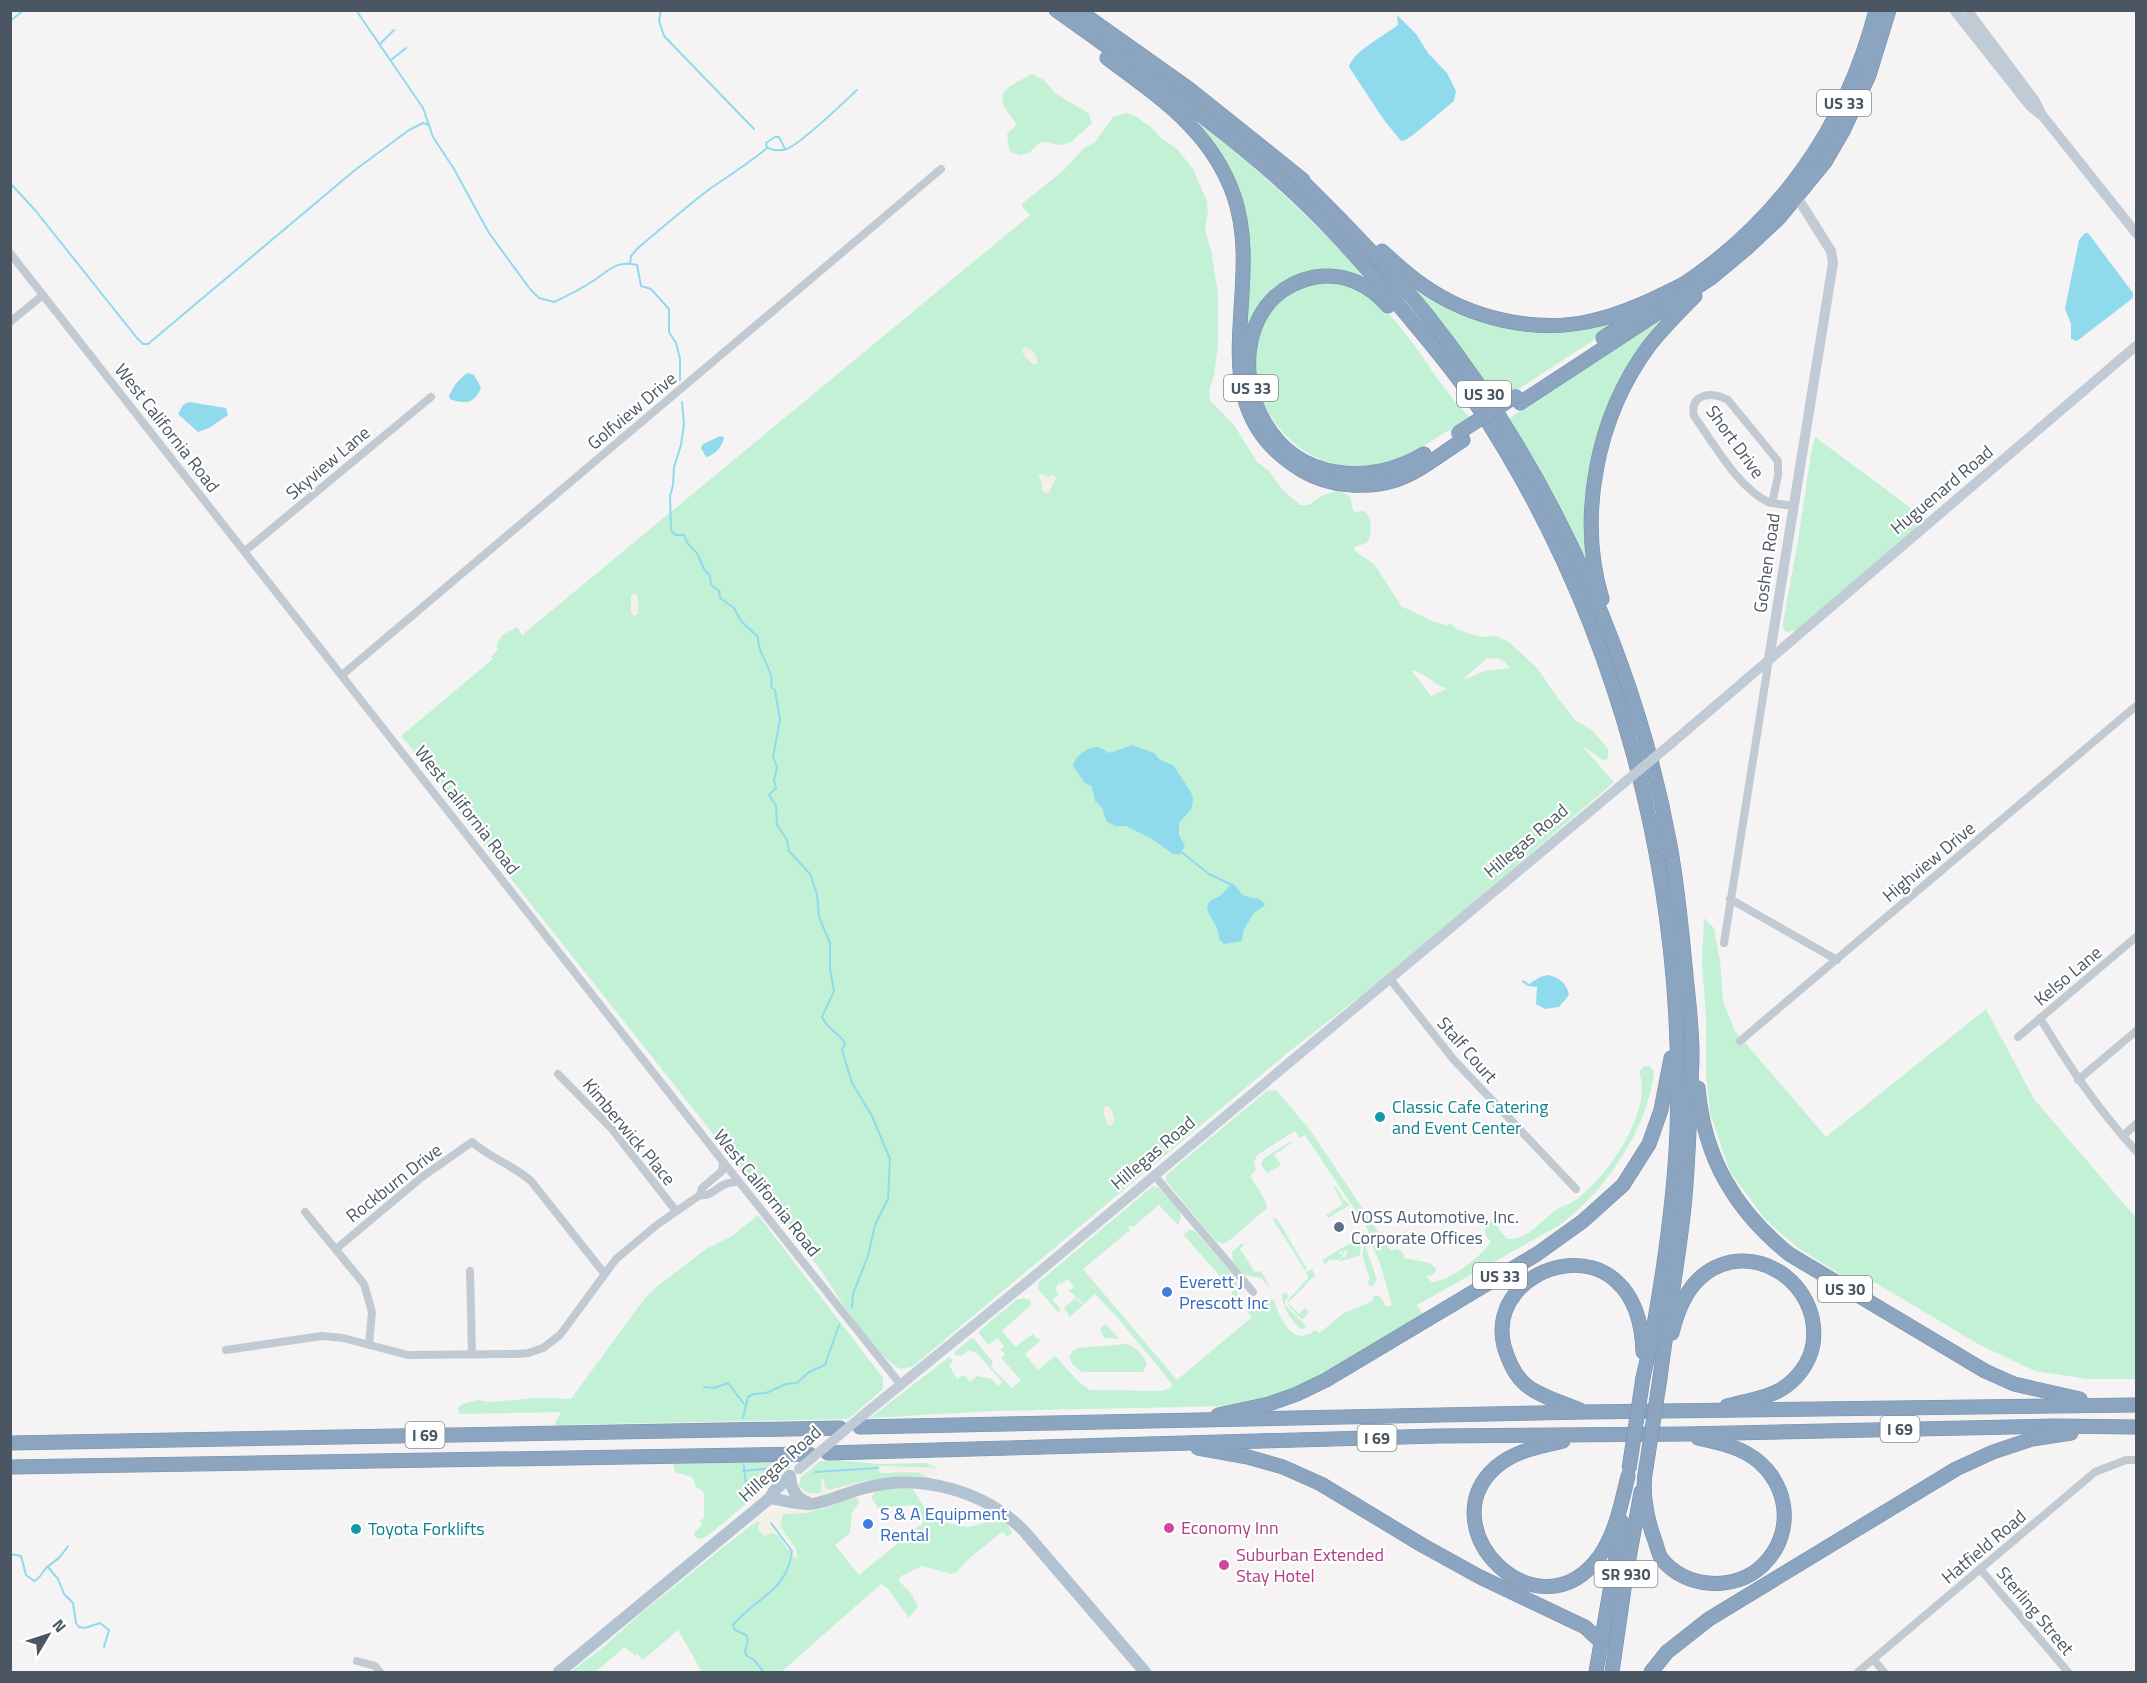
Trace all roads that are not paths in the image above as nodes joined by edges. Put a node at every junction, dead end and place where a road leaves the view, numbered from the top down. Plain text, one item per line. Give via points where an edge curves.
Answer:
1 (1046, 10) edge
2 (1056, 10) edge
3 (1078, 10) edge
4 (1876, 10) edge
5 (1889, 10) edge
6 (1954, 10) edge
7 (1967, 10) edge
8 (2042, 115) junction
9 (941, 169) dead end
10 (1296, 175) junction
11 (1797, 197) junction
12 (2136, 233) edge
13 (10, 253) edge
14 (1711, 278) junction
15 (1684, 284) junction
16 (43, 295) junction
17 (10, 322) edge
18 (2136, 346) edge
19 (1444, 358) junction
20 (430, 397) dead end
21 (1518, 400) junction
22 (1460, 437) junction
23 (1772, 503) junction
24 (1793, 506) junction
25 (245, 551) junction
26 (1616, 650) junction
27 (1769, 658) junction
28 (342, 675) junction
29 (2136, 705) edge
30 (1730, 899) junction
31 (2136, 937) edge
32 (1724, 943) dead end
33 (1837, 960) junction
34 (1390, 979) junction
35 (1676, 1014) junction
36 (2040, 1018) junction
37 (2136, 1031) edge
38 (2018, 1037) dead end
39 (1740, 1041) dead end
40 (1692, 1059) junction
41 (558, 1074) dead end
42 (2078, 1080) junction
43 (2136, 1124) edge
44 (2122, 1136) junction
45 (2136, 1151) edge
46 (723, 1162) junction
47 (1154, 1175) junction
48 (739, 1182) junction
49 (1576, 1189) dead end
50 (700, 1195) junction
51 (676, 1211) junction
52 (305, 1212) dead end
53 (336, 1249) junction
54 (470, 1271) dead end
55 (604, 1273) junction
56 (1253, 1292) dead end
57 (369, 1345) junction
58 (226, 1350) dead end
59 (472, 1354) junction
60 (1644, 1375) junction
61 (1660, 1375) junction
62 (901, 1385) junction
63 (2109, 1404) junction
64 (2136, 1405) edge
65 (1705, 1411) junction
66 (1584, 1412) junction
67 (1201, 1421) junction
68 (2115, 1426) junction
69 (860, 1427) dead end
70 (2136, 1427) edge
71 (840, 1428) dead end
72 (1685, 1434) junction
73 (1583, 1435) junction
74 (10, 1443) edge
75 (1172, 1443) junction
76 (828, 1453) dead end
77 (809, 1454) dead end
78 (2136, 1460) edge
79 (10, 1467) edge
80 (1628, 1472) junction
81 (1645, 1472) junction
82 (789, 1481) junction
83 (770, 1498) junction
84 (811, 1504) junction
85 (1980, 1569) junction
86 (1601, 1642) junction
87 (1874, 1660) junction
88 (357, 1661) dead end
89 (380, 1672) edge
90 (559, 1672) edge
91 (1145, 1672) edge
92 (1596, 1672) edge
93 (1612, 1672) edge
94 (1651, 1672) edge
95 (1858, 1672) edge
96 (1884, 1672) edge
97 (2068, 1672) edge

1 - 22 highway via 1186,121 1207,144 1228,181 1243,242 1240,382 1251,418 1272,447 1286,460 1322,479 1376,484 1396,480
2 - 19 highway, US 30 via 1203,116 1289,189 1369,271
3 - 10 highway, US 30 via 1188,88
4 - 15 highway, US 33 via 1867,46 1843,105 1814,154 1770,211 1717,260
5 - 11 highway, US 33 via 1853,112 1825,162
6 - 8 main road via 2030,106
7 - 8 main road
8 - 12 main road
9 - 28 street, Golfview Drive
10 - 15 highway via 1426,288 1461,307 1496,318 1546,325 1589,322 1643,305
10 - 26 highway, US 30 via 1380,260 1428,316 1482,392 1556,516
11 - 14 highway, US 33 via 1748,248
11 - 24 main road, Goshen Road via 1831,251 1833,263
13 - 16 street, West California Road
14 - 21 highway
14 - 26 highway, US 33 via 1640,360 1620,395 1599,456 1592,551
15 - 21 highway, US 33
16 - 17 street
16 - 25 street, West California Road
18 - 27 main road, Huguenard Road
19 - 22 highway, US 33 via 1424,345 1375,292 1346,278 1322,276 1287,287 1273,298 1262,313 1248,359 1250,383 1261,415 1280,442 1299,457 1333,471 1389,471
19 - 35 highway, US 30 via 1542,515 1602,652 1633,747 1650,829 1668,929
20 - 25 street, Skyview Lane
21 - 22 highway, US 33, bridge
23 - 23 street, Short Drive via 1746,486 1694,416 1692,409 1702,397 1718,394 1728,399 1778,461
23 - 24 street, Short Drive
24 - 27 main road, Goshen Road
25 - 28 street, West California Road
26 - 40 highway, US 30 via 1650,755 1670,844 1683,935
27 - 30 street, Goshen Road
27 - 34 main road, Hillegas Road, bridge
28 - 46 street, West California Road
29 - 33 street, Highview Drive
30 - 32 street, Goshen Road
30 - 33 street
31 - 36 street, Kelso Lane
33 - 39 street, Highview Drive
34 - 47 main road, Hillegas Road
34 - 49 street, Stalf Court via 1454,1060
35 - 60 highway, US 30 via 1678,1088 1673,1184
35 - 67 highway, US 33 via 1663,1100 1648,1144 1623,1185 1583,1221 1537,1254 1326,1380 1269,1404
36 - 38 street, Kelso Lane
36 - 42 street
37 - 42 street
40 - 61 highway via 1684,1210
40 - 63 highway, US 30 via 1703,1124 1719,1169 1742,1209 1771,1240 1805,1266 1984,1371 2014,1384
41 - 51 street, Kimberwick Place via 605,1121
42 - 44 street
43 - 44 street
44 - 45 street
46 - 48 street, West California Road
46 - 50 street via 722,1171 702,1188
47 - 56 street
47 - 62 main road, Hillegas Road
48 - 50 street via 726,1182 710,1194
48 - 62 street, West California Road
50 - 51 street
51 - 55 street via 622,1252
52 - 53 street
53 - 55 street, Rockburn Drive via 422,1177 472,1142 531,1181
53 - 57 street via 368,1292 372,1312
54 - 59 street
55 - 59 street via 560,1335 543,1348 528,1353
57 - 58 street via 312,1336
57 - 59 street via 408,1354
60 - 66 highway via 1641,1321 1628,1292 1615,1280 1599,1269 1581,1265 1564,1265 1533,1277 1510,1303 1504,1320 1502,1338 1506,1354 1526,1385
60 - 80 highway, US 30, bridge
61 - 65 highway via 1685,1295 1701,1276 1734,1262 1752,1262 1776,1270 1796,1284 1813,1315 1815,1334 1806,1365 1779,1391
61 - 81 highway, bridge
62 - 82 main road, Hillegas Road, bridge
63 - 64 highway, I 69
63 - 65 highway, I 69
65 - 66 highway, I 69
66 - 67 highway, I 69
67 - 69 highway, I 69
68 - 70 highway, I 69
68 - 72 highway, I 69
68 - 94 highway via 2032,1439 1956,1469 1709,1619 1667,1652
71 - 74 highway, I 69
72 - 73 highway, I 69
72 - 81 highway via 1746,1452 1776,1481 1784,1502 1785,1525 1778,1544 1763,1565 1744,1578 1722,1583 1702,1584 1674,1570 1661,1557 1652,1534
73 - 75 highway, I 69
73 - 80 highway, US 30 via 1529,1448 1496,1467 1486,1479 1476,1498 1475,1519 1488,1556 1501,1570 1534,1586 1570,1581 1584,1573 1599,1557 1615,1528
75 - 76 highway, I 69
75 - 86 highway via 1248,1457 1322,1484 1480,1577 1585,1627
77 - 79 highway, I 69
78 - 85 street, Hatfield Road via 2095,1472
80 - 86 highway, SR 930
81 - 93 highway, SR 930
82 - 83 main road, Hillegas Road
82 - 84 main road via 798,1499
83 - 84 main road
83 - 90 main road, Hillegas Road
84 - 91 main road via 896,1483 940,1486 982,1501 1024,1531
85 - 87 street, Hatfield Road
85 - 97 street, Sterling Street
86 - 92 highway, SR 930
87 - 95 street, Hatfield Road
87 - 96 street
88 - 89 street via 375,1666

